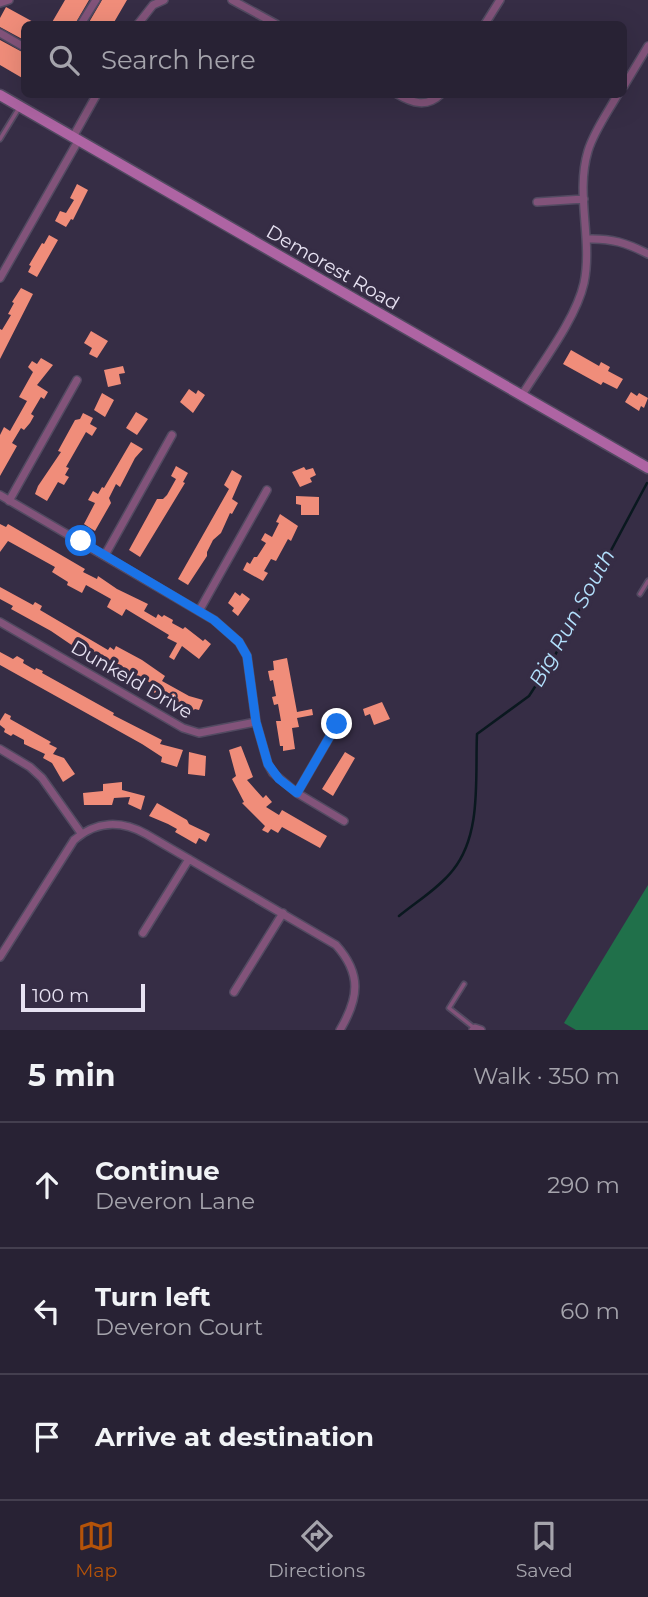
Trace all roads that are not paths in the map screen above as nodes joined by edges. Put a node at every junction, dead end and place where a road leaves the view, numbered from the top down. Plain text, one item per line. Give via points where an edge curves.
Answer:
1 (9, 0) edge
2 (96, 0) edge
3 (164, 0) edge
4 (232, 0) edge
5 (500, 0) edge
6 (152, 3) edge
7 (0, 4) edge
8 (83, 21) edge
9 (140, 21) edge
10 (270, 21) edge
11 (487, 21) edge
12 (0, 33) edge
13 (21, 45) edge
14 (648, 46) edge
15 (627, 81) edge
16 (0, 95) edge
17 (95, 98) edge
18 (407, 98) edge
19 (437, 98) edge
20 (616, 98) edge
21 (20, 106) junction
22 (0, 139) edge
23 (76, 139) junction
24 (584, 199) junction
25 (537, 202) dead end
26 (587, 239) junction
27 (648, 254) edge
28 (0, 278) edge
29 (77, 380) dead end
30 (522, 395) junction
31 (173, 435) dead end
32 (648, 468) edge
33 (267, 491) dead end
34 (0, 495) edge
35 (9, 501) junction
36 (105, 555) junction
37 (648, 581) edge
38 (640, 594) dead end
39 (199, 611) junction
40 (0, 622) edge
41 (256, 722) junction
42 (337, 724) dead end
43 (0, 750) edge
44 (297, 793) junction
45 (344, 821) dead end
46 (81, 834) junction
47 (189, 859) junction
48 (283, 913) junction
49 (144, 933) dead end
50 (0, 957) edge
51 (464, 985) dead end
52 (234, 992) dead end
53 (476, 1029) edge
54 (340, 1030) edge

1 - 7 street
2 - 8 street
3 - 6 street
4 - 10 street
5 - 11 street
6 - 9 street
12 - 13 street
14 - 15 street
16 - 21 street, Demorest Road
17 - 23 street
18 - 19 street via 421,104
20 - 24 street via 588,150
21 - 22 lane
21 - 23 street, Demorest Road
23 - 28 street
23 - 30 street, Demorest Road
24 - 25 street
24 - 26 street
26 - 27 street via 615,240
26 - 30 street via 581,295
29 - 35 street
30 - 32 street, Demorest Road
31 - 36 street
33 - 39 street
34 - 35 street
35 - 36 street
36 - 39 street
37 - 38 lane
39 - 41 street via 227,629 247,656
40 - 41 street, Dunkeld Drive via 183,728 199,733
41 - 44 street via 273,773
42 - 44 street
43 - 46 street via 42,778
44 - 45 street
46 - 47 street via 103,825 124,824
46 - 50 street via 66,850
47 - 48 street
47 - 49 street
48 - 52 street
48 - 54 street via 336,945 354,972 355,995
51 - 53 lane via 449,1008

